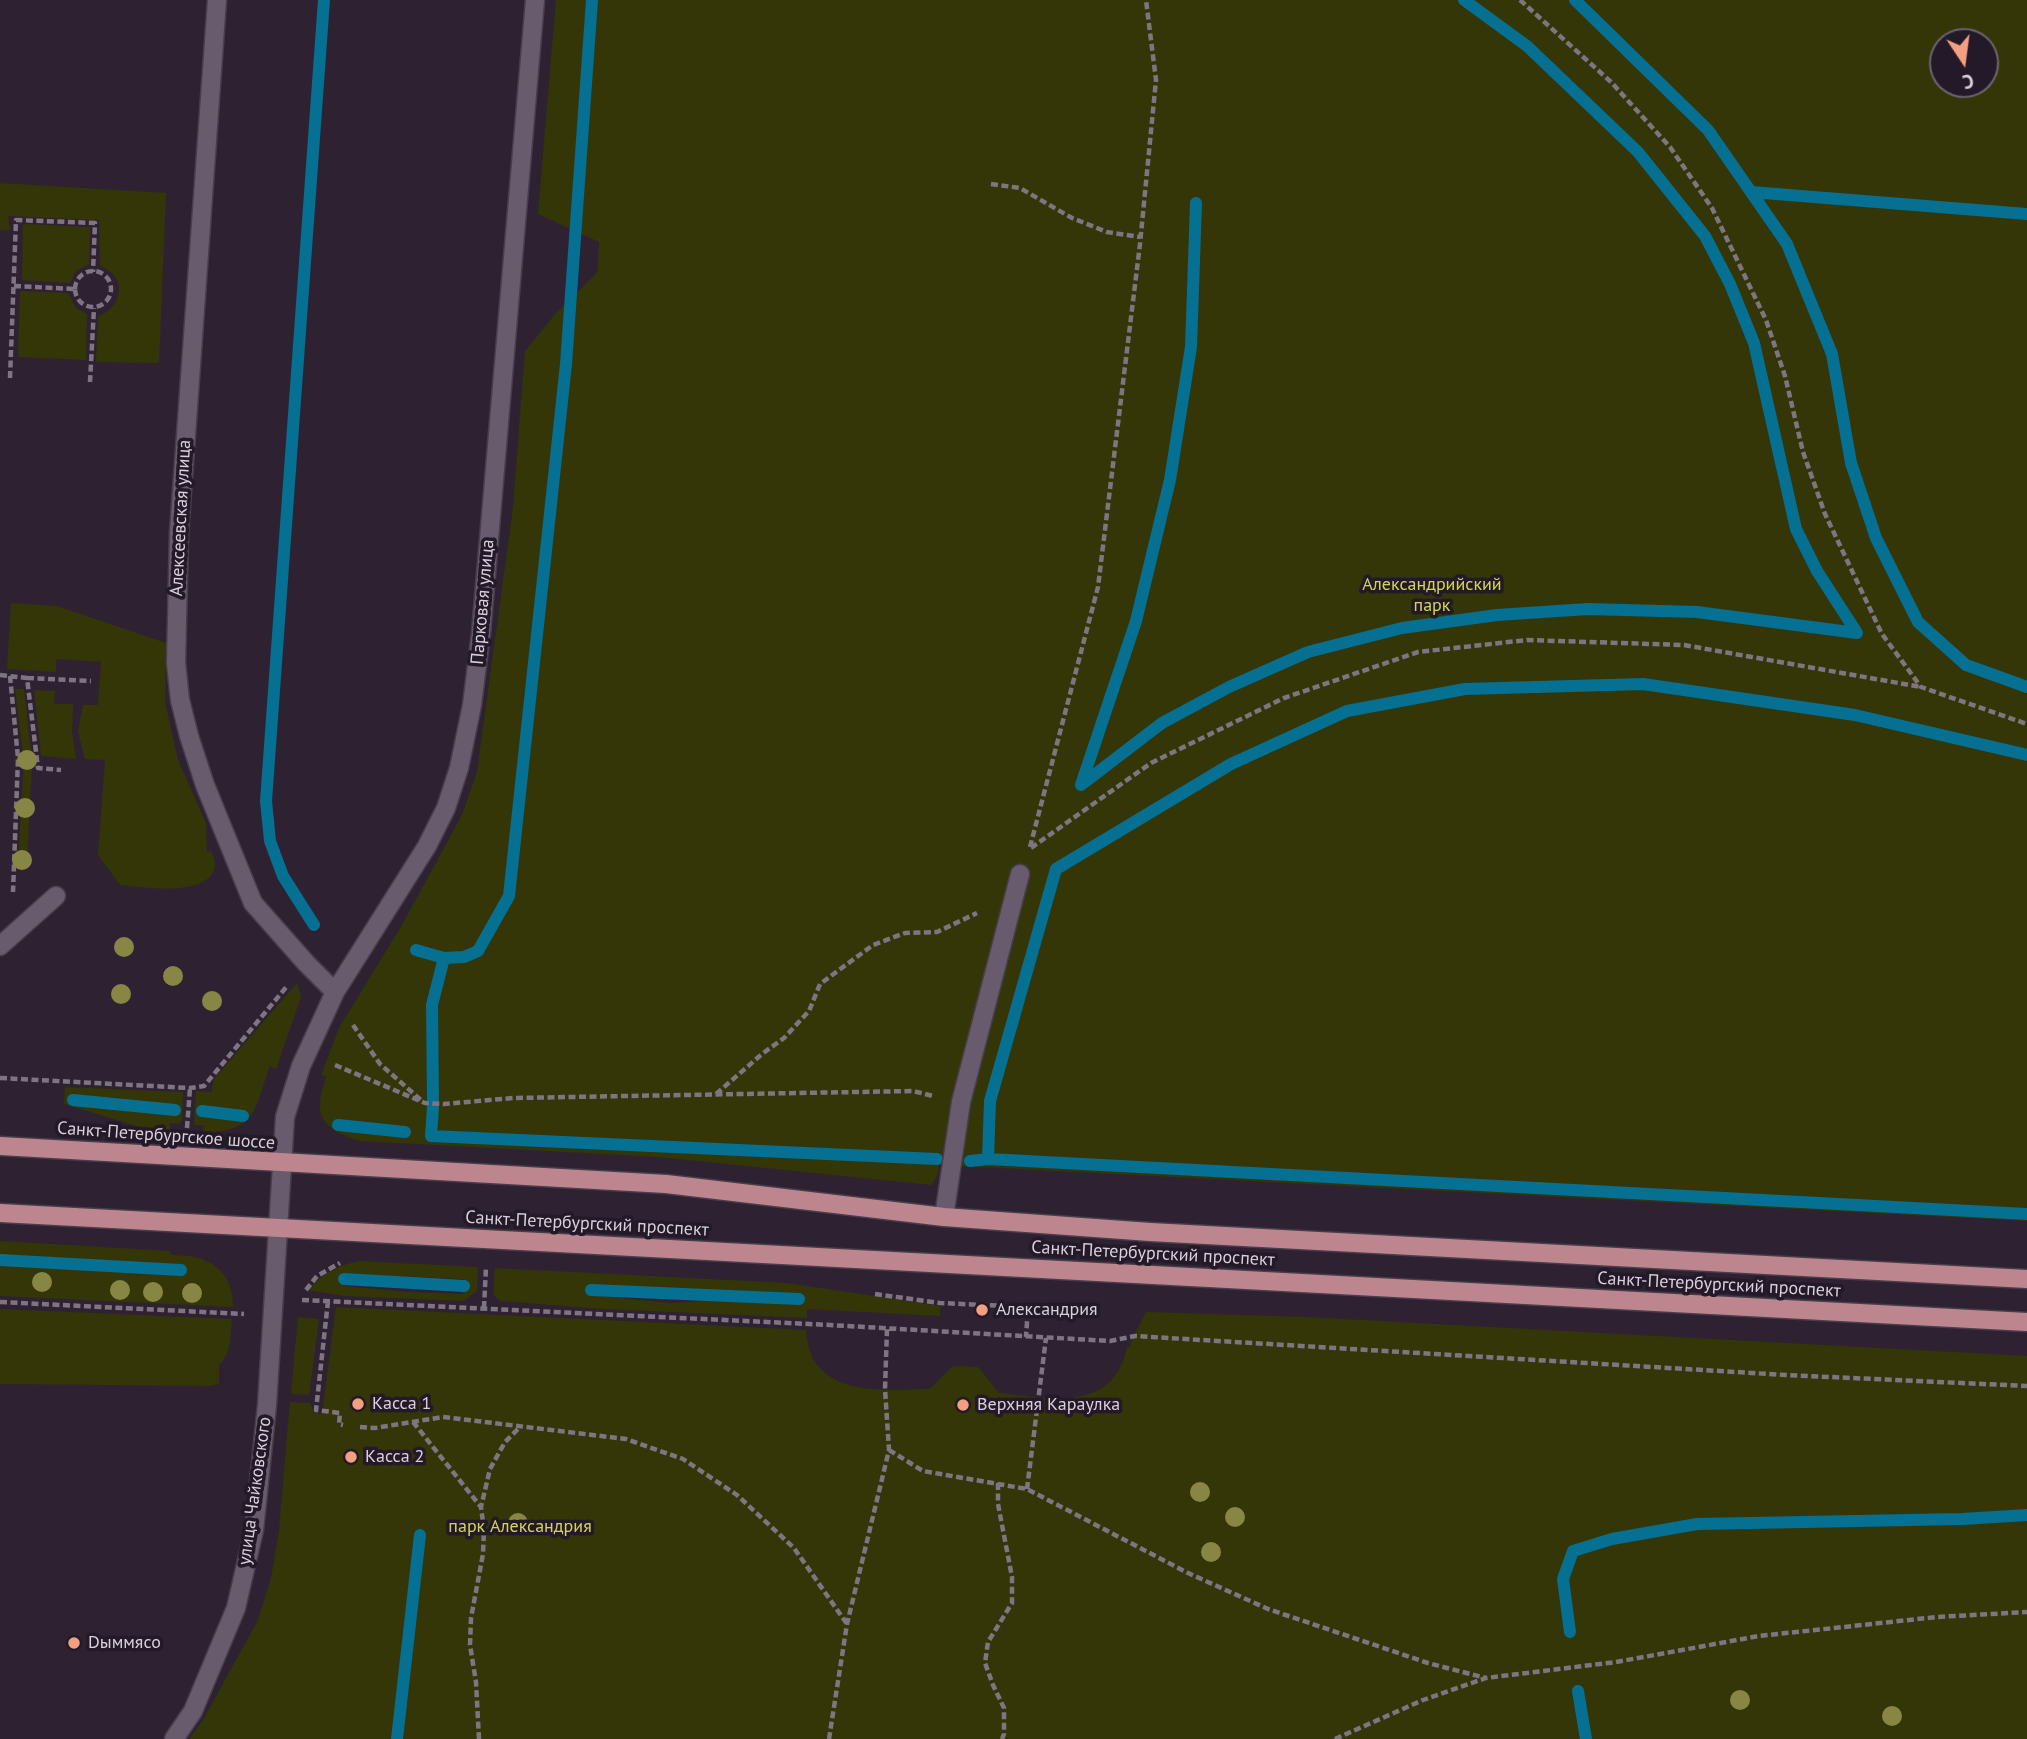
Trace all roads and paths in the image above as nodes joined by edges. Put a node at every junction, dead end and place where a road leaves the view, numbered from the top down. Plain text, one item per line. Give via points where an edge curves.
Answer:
1 (217, 0) edge
2 (535, 0) edge
3 (1146, 0) edge
4 (1520, 0) edge
5 (991, 184) dead end
6 (1140, 237) junction
7 (93, 272) junction
8 (14, 286) junction
9 (75, 289) junction
10 (94, 308) junction
11 (10, 378) dead end
12 (90, 382) dead end
13 (0, 675) edge
14 (10, 676) junction
15 (27, 678) junction
16 (92, 681) dead end
17 (1921, 687) junction
18 (2027, 724) edge
19 (61, 770) dead end
20 (1018, 881) joint
21 (56, 897) joint
22 (0, 946) edge
23 (295, 977) dead end
24 (335, 992) junction
25 (322, 1066) dead end
26 (0, 1078) edge
27 (190, 1088) junction
28 (716, 1094) junction
29 (961, 1102) junction
30 (425, 1103) junction
31 (188, 1117) dead end
32 (0, 1146) edge
33 (281, 1162) junction
34 (0, 1213) edge
35 (944, 1217) junction
36 (277, 1229) junction
37 (486, 1268) dead end
38 (2027, 1279) edge
39 (301, 1300) dead end
40 (328, 1301) junction
41 (0, 1302) edge
42 (1028, 1307) dead end
43 (484, 1308) junction
44 (244, 1314) dead end
45 (2027, 1322) edge
46 (887, 1329) junction
47 (1026, 1337) junction
48 (1046, 1338) junction
49 (2027, 1386) edge
50 (412, 1421) junction
51 (343, 1425) dead end
52 (522, 1426) junction
53 (360, 1427) dead end
54 (890, 1450) junction
55 (998, 1483) junction
56 (1027, 1489) junction
57 (481, 1507) junction
58 (2027, 1612) edge
59 (847, 1623) junction
60 (1486, 1678) junction
61 (174, 1739) edge
62 (479, 1739) edge
63 (829, 1739) edge
64 (1002, 1739) edge
65 (1335, 1739) edge

1 - 24 street, Алексеевская улица via 178,533 176,663 180,700 205,785 253,903
2 - 24 street, Парковая улица via 481,633 462,755 446,808 427,846
3 - 6 path via 1156,80
4 - 17 path via 1611,82 1670,147 1712,208 1766,320 1785,376 1802,452 1825,514 1882,634
5 - 6 path via 1020,188 1107,232
6 - 17 path via 1098,587 1029,849 1151,763 1284,698 1418,652 1527,640 1684,645
7 - 8 path via 95,223 16,220
7 - 9 path via 80,276
7 - 10 path via 105,275 111,291 109,299
8 - 9 path
8 - 11 path
9 - 10 path via 78,300
10 - 12 path
13 - 14 path
14 - 15 path
14 - 21 path via 18,758 13,892
15 - 16 path
15 - 19 path via 38,768
17 - 18 path
20 - 28 path via 971,917 937,932 905,933 873,945 820,984 809,1011 784,1038
20 - 29 street
21 - 22 street
23 - 27 path via 204,1086
24 - 30 path via 380,1065
24 - 33 street, Парковая улица via 301,1066 285,1117
25 - 30 path via 336,1065
26 - 27 path
27 - 31 path
28 - 29 path via 913,1091
28 - 30 path
29 - 35 street
32 - 33 main road, Санкт-Петербургское шоссе
33 - 35 main road, Санкт-Петербургский проспект via 666,1184
33 - 36 street, Санкт-Петербургское шоссе
34 - 36 main road
35 - 38 main road, Санкт-Петербургский проспект
36 - 45 main road, Санкт-Петербургский проспект
36 - 61 street, улица Чайковского via 254,1530 236,1608 193,1711
37 - 43 path
39 - 40 path
40 - 43 path
40 - 51 path via 316,1410 340,1413 339,1424
41 - 44 path
42 - 47 path
43 - 46 path
46 - 47 path
46 - 54 path
47 - 48 path
48 - 49 path via 1110,1342 1135,1336
48 - 56 path
50 - 52 path via 443,1417
50 - 53 path
50 - 57 path
52 - 57 path via 505,1442 490,1469
52 - 59 path via 626,1439 683,1459 737,1495 794,1548
54 - 55 path via 923,1471
54 - 59 path
55 - 56 path
55 - 64 path via 1012,1603 988,1642 985,1663 1004,1708
56 - 60 path via 1268,1609
57 - 62 path via 484,1554 470,1645
58 - 60 path via 1759,1636 1616,1662
59 - 63 path
60 - 65 path

